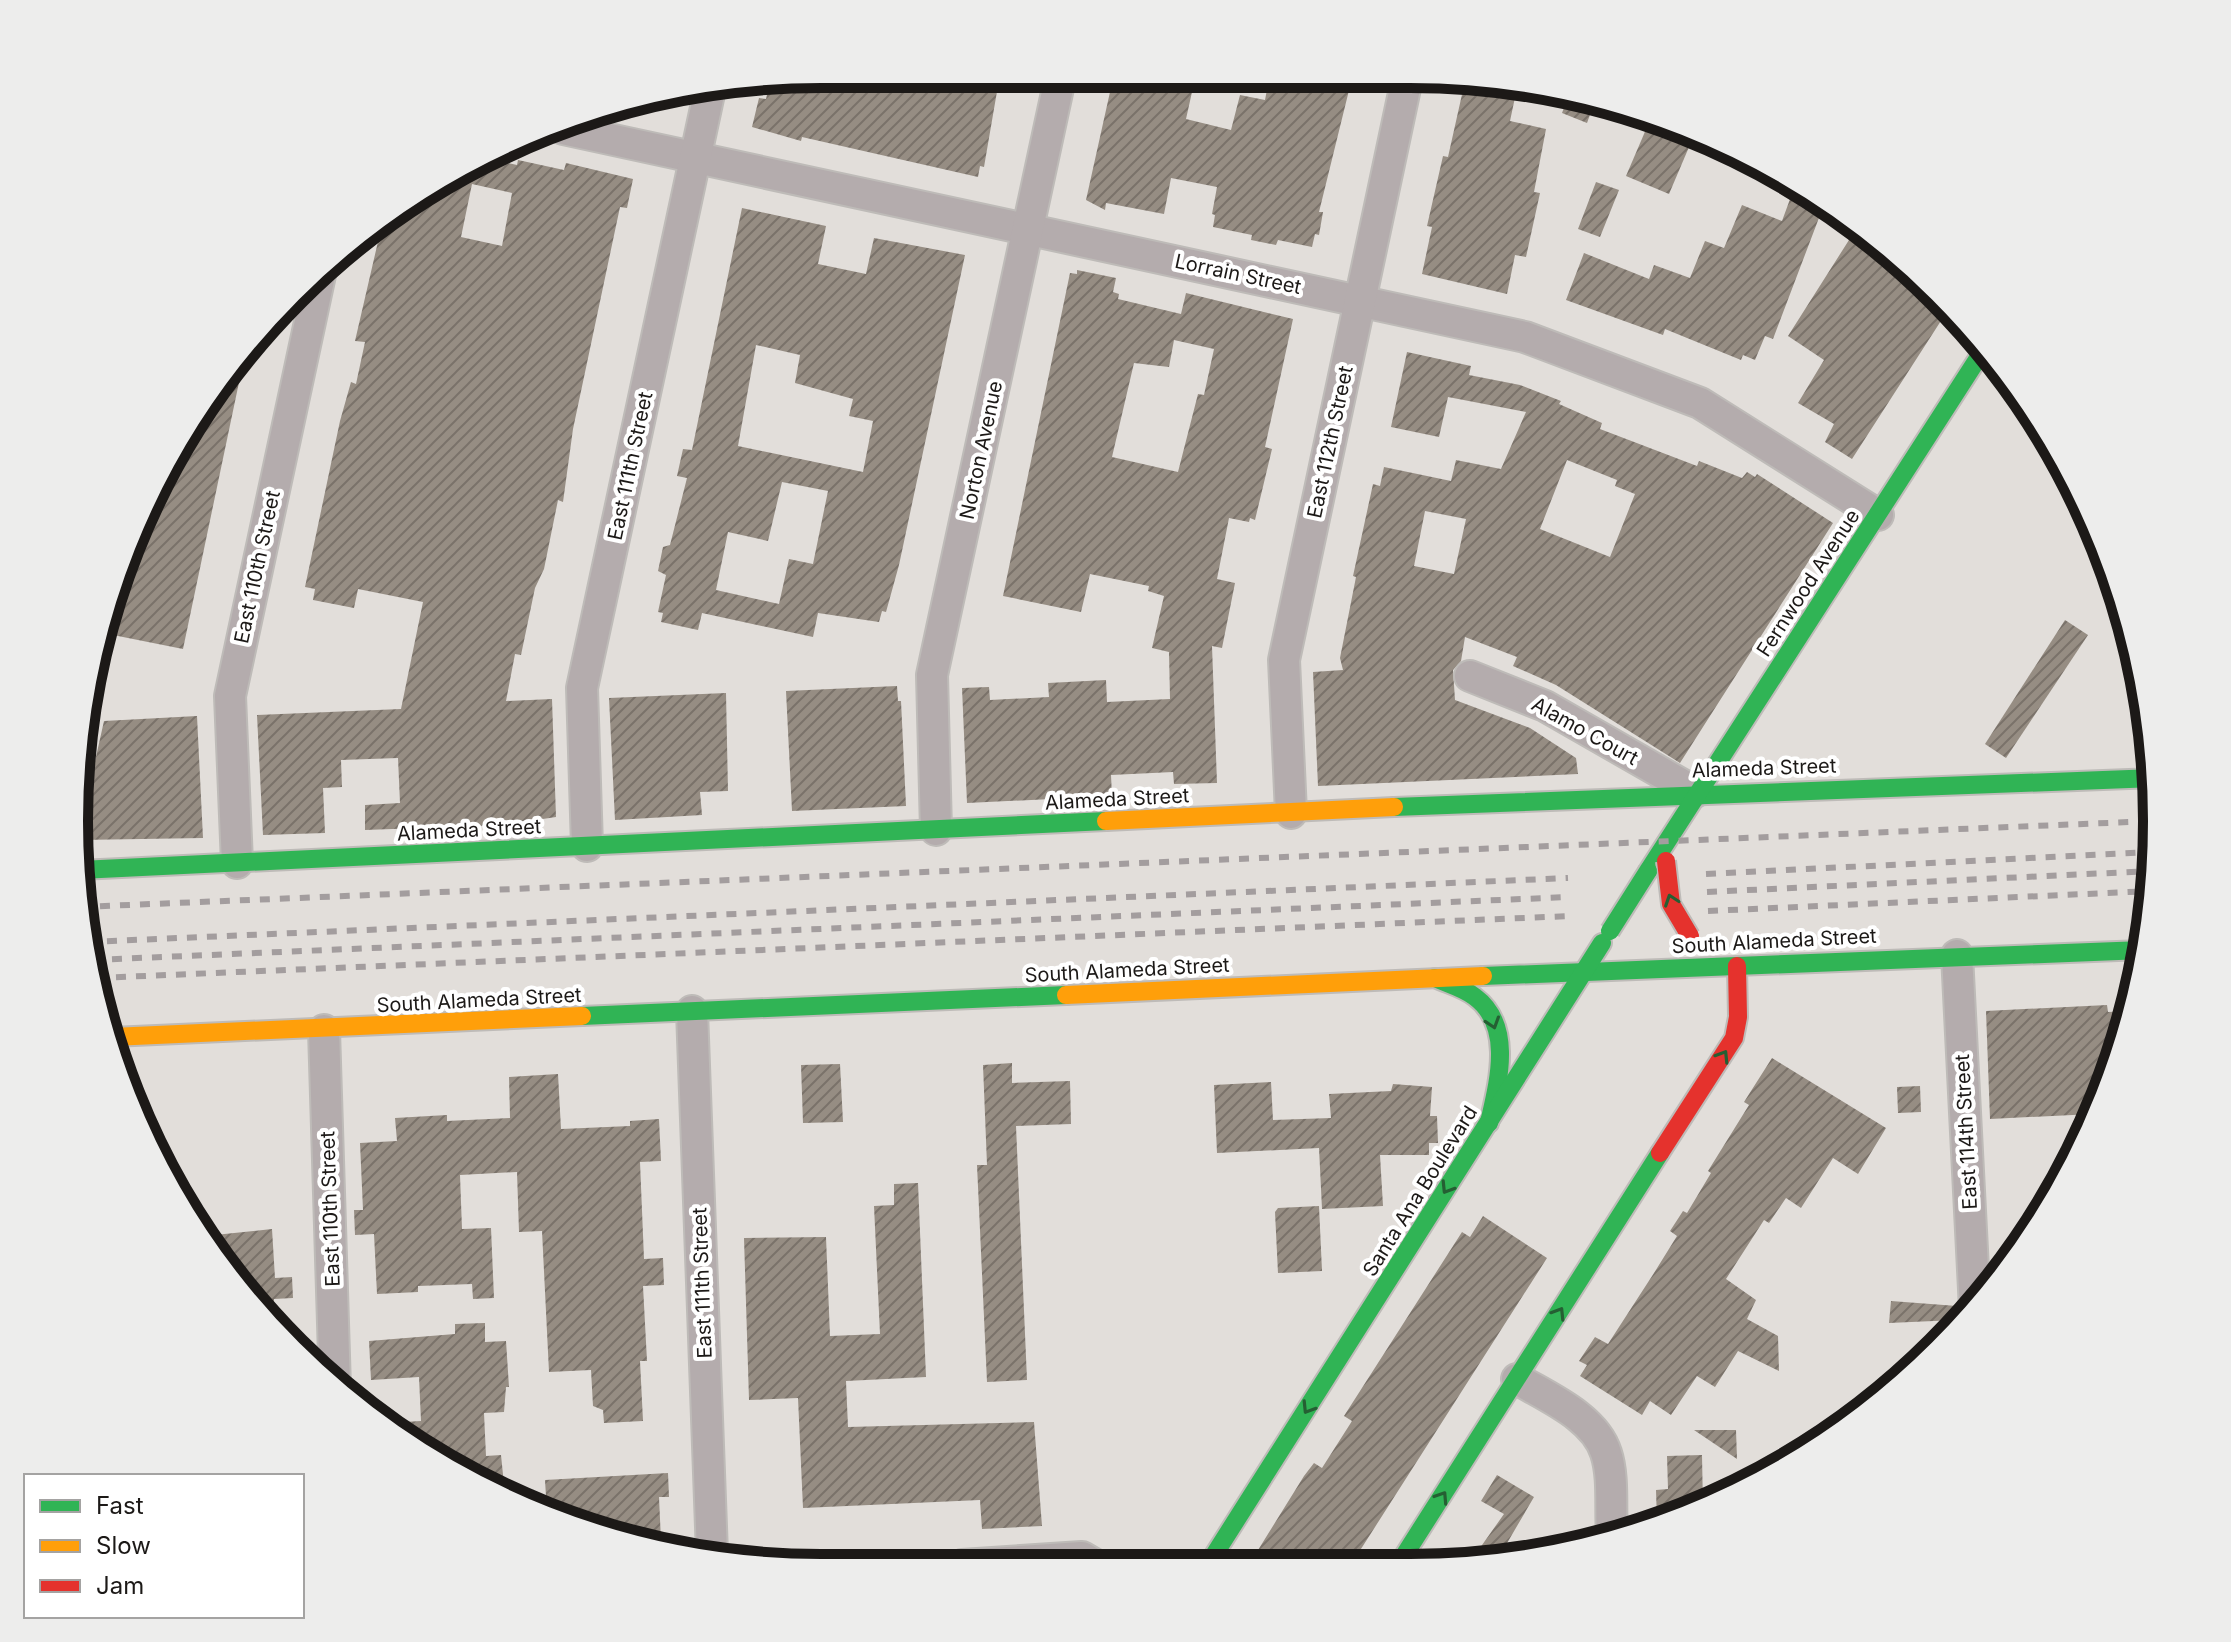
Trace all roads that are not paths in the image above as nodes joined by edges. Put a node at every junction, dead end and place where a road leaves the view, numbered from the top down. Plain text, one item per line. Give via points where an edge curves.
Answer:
1 (1058, 88) edge
2 (1405, 88) edge
3 (708, 97) edge
4 (574, 131) edge
5 (696, 157) junction
6 (1028, 228) junction
7 (317, 290) edge
8 (1359, 301) junction
9 (1978, 358) edge
10 (1878, 515) junction
11 (1470, 676) dead end
12 (2141, 778) edge
13 (1697, 793) junction
14 (1291, 813) junction
15 (936, 830) junction
16 (1666, 841) junction
17 (587, 846) junction
18 (237, 863) junction
19 (90, 870) edge
20 (2131, 950) edge
21 (1957, 955) junction
22 (1737, 966) junction
23 (1584, 971) junction
24 (1435, 978) junction
25 (692, 1011) junction
26 (324, 1030) junction
27 (121, 1037) edge
28 (1489, 1123) junction
29 (1974, 1289) edge
30 (334, 1369) edge
31 (1517, 1379) junction
32 (1611, 1526) edge
33 (712, 1546) edge
34 (1215, 1554) edge
35 (1405, 1554) edge

1 - 6 street, Norton Avenue
2 - 8 street, East 112th Street
3 - 5 street, East 111th Street
4 - 5 street, Lorrain Street
5 - 6 street, Lorrain Street
5 - 17 street, East 111th Street via 582,688
6 - 8 street, Lorrain Street
6 - 15 street, Norton Avenue via 932,675
7 - 18 street, East 110th Street via 230,696
8 - 10 street, Lorrain Street via 1525,337 1700,403
8 - 14 street, East 112th Street via 1284,660
9 - 10 street, Fernwood Avenue
10 - 13 street, Fernwood Avenue
11 - 13 street, Alamo Court via 1545,706
12 - 13 street, Alameda Street
13 - 14 street, Alameda Street
13 - 16 street, Fernwood Avenue
14 - 15 street, Alameda Street
15 - 17 street, Alameda Street
22 -> 16 street, bridge via 1690,936 1671,904
16 - 23 street, Santa Ana Boulevard, bridge
17 - 18 street, Alameda Street
18 - 19 street, Alameda Street
20 - 21 street, South Alameda Street
21 - 22 street, South Alameda Street
21 - 29 street, East 114th Street
22 - 23 street, South Alameda Street
31 -> 22 street via 1734,1038
23 - 24 street, South Alameda Street
23 - 28 street, Santa Ana Boulevard
24 - 25 street, South Alameda Street
24 -> 28 street via 1479,999 1492,1014 1499,1074
25 - 26 street, South Alameda Street
25 - 33 street, East 111th Street
26 - 27 street, South Alameda Street
26 - 30 street, East 110th Street
28 -> 34 street, Santa Ana Boulevard
31 - 32 street via 1589,1425 1599,1437 1607,1454
35 -> 31 street

